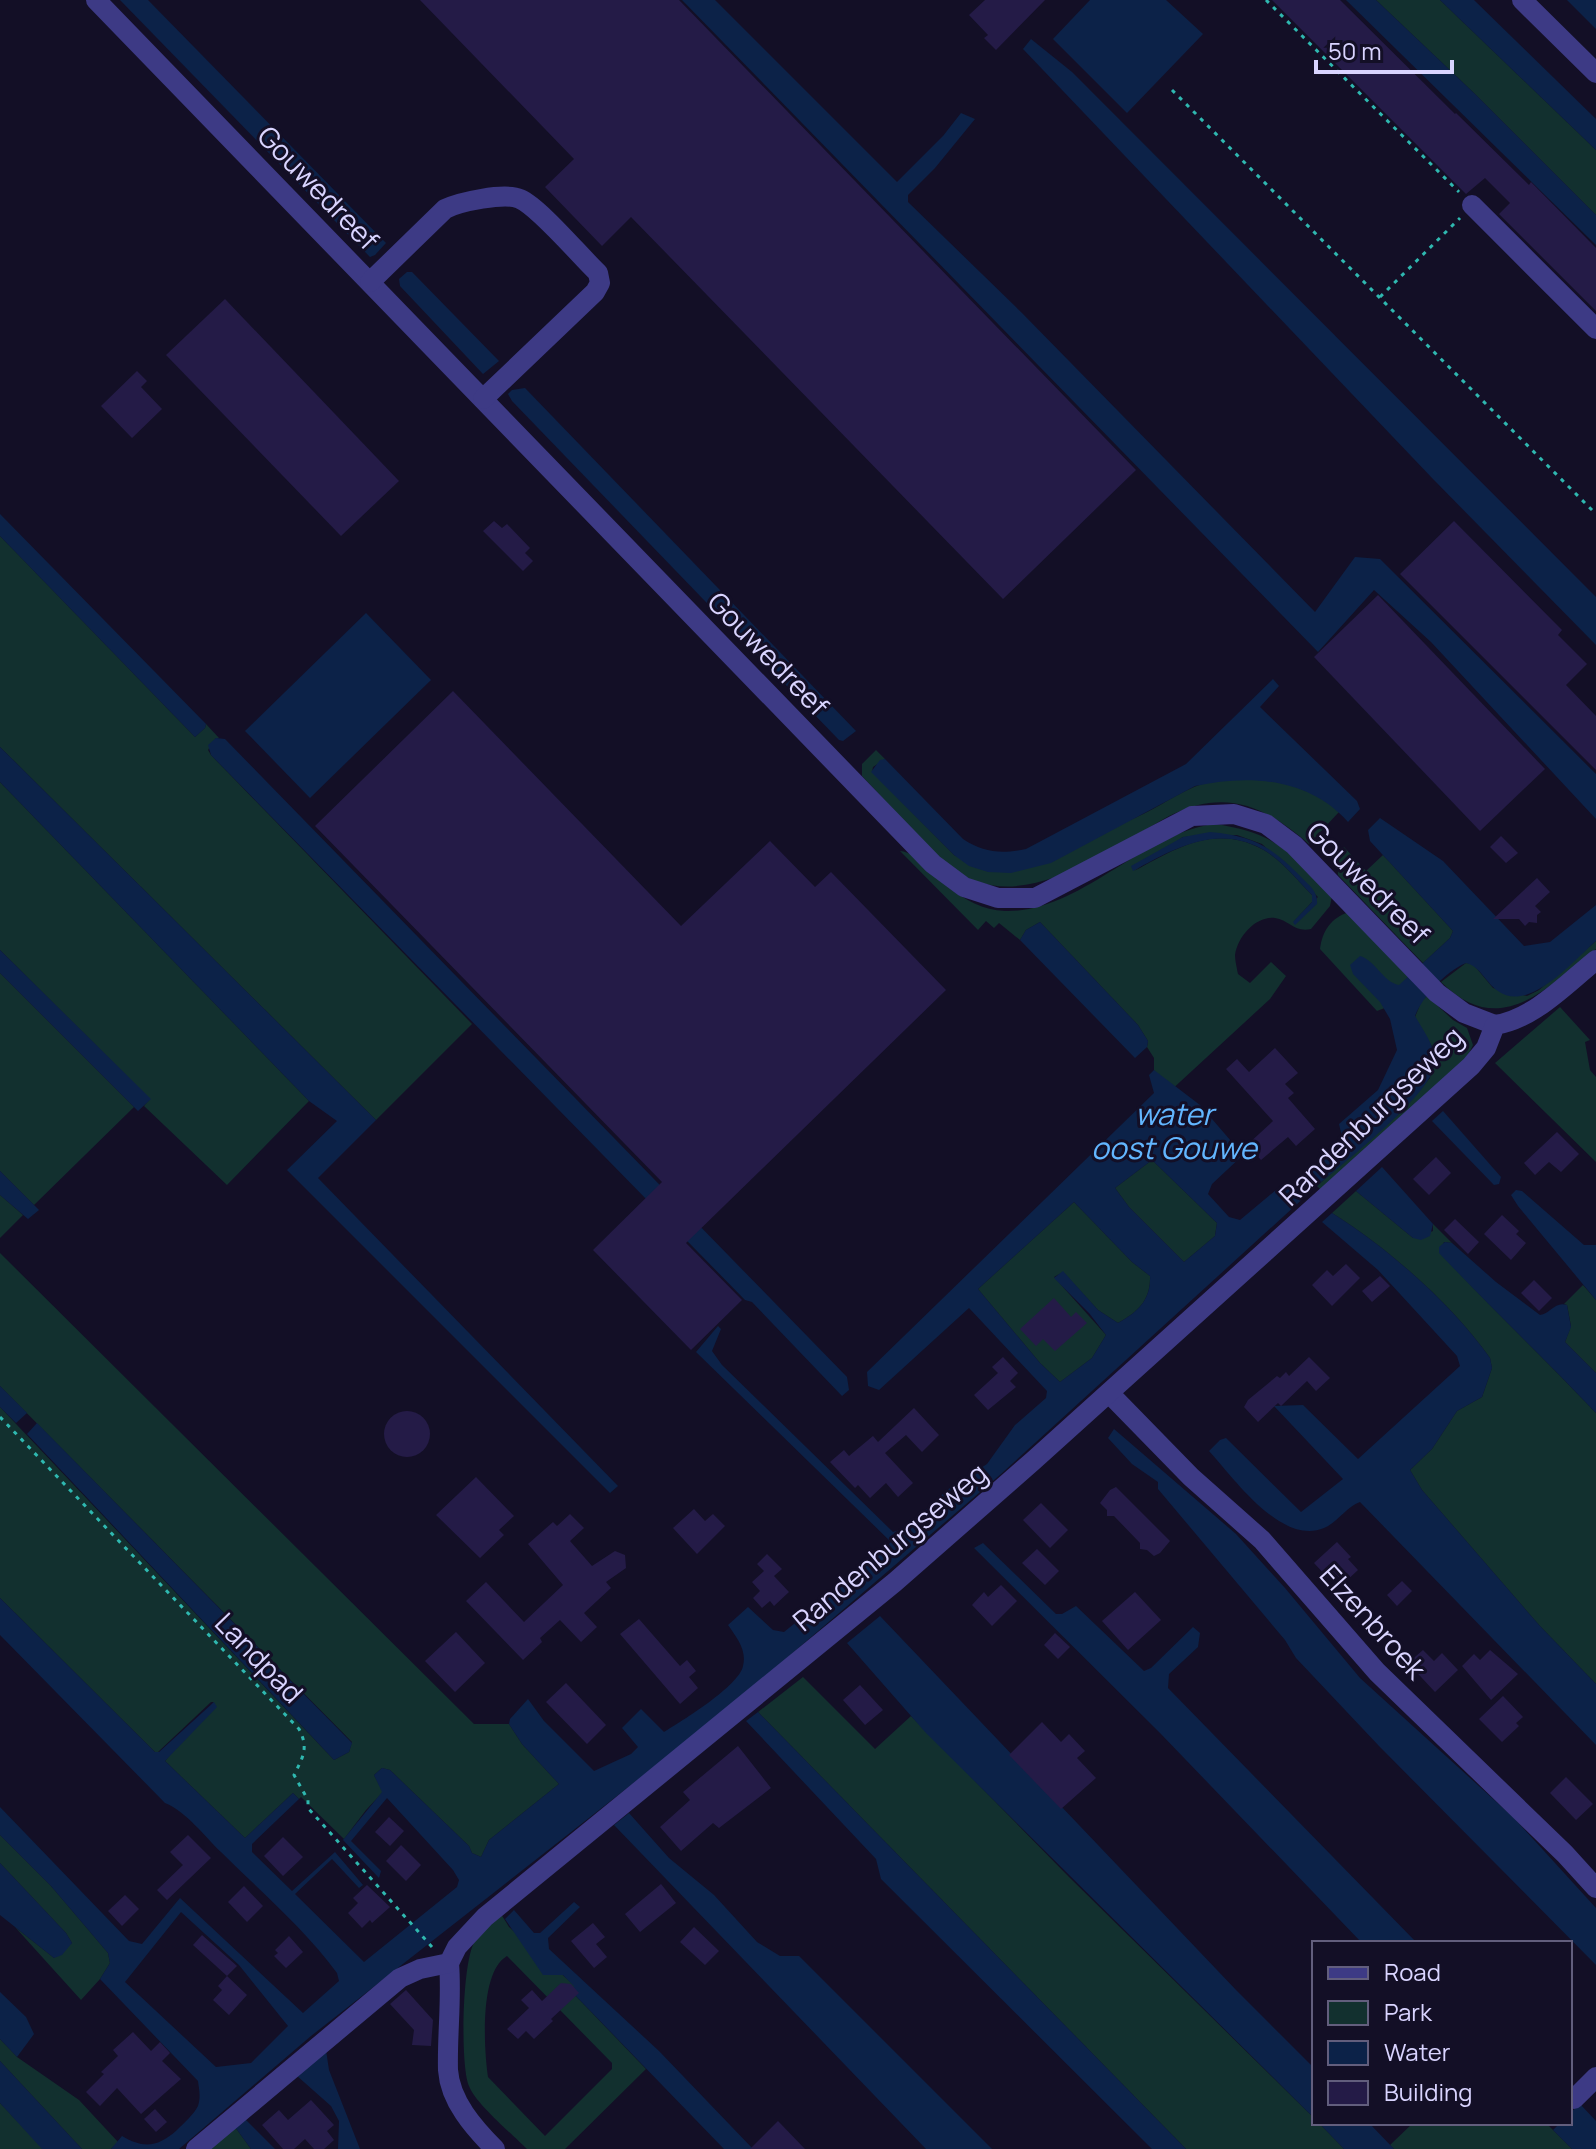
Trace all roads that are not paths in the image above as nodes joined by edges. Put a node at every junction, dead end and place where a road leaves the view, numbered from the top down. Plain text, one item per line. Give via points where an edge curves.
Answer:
1 (96, 0) edge
2 (1522, 0) edge
3 (1596, 73) edge
4 (1472, 205) road end
5 (370, 282) junction
6 (1596, 329) edge
7 (483, 399) junction
8 (1596, 960) edge
9 (1495, 1025) junction
10 (1109, 1393) junction
11 (1596, 1888) edge
12 (449, 1963) junction
13 (1596, 2077) edge
14 (1574, 2099) dead end
15 (196, 2149) edge
16 (495, 2149) edge

1 - 5 street, Gouwedreef
2 - 3 street
4 - 6 street
5 - 7 street, Gouwedreef
5 - 7 street via 445,209 513,197 528,204 598,273 595,292
7 - 9 street, Gouwedreef via 933,864 964,887 998,898 1035,898 1192,816 1234,814 1266,824 1294,845 1437,993 1464,1013
8 - 9 street, Randenburgseweg via 1529,1013
9 - 10 street, Randenburgseweg via 1471,1066
10 - 11 street, Elzenbroek via 1262,1540 1377,1672
10 - 12 street, Randenburgseweg via 895,1582 485,1917
12 - 15 street via 400,1978
12 - 16 street via 448,2072 456,2099 475,2130
13 - 14 street

